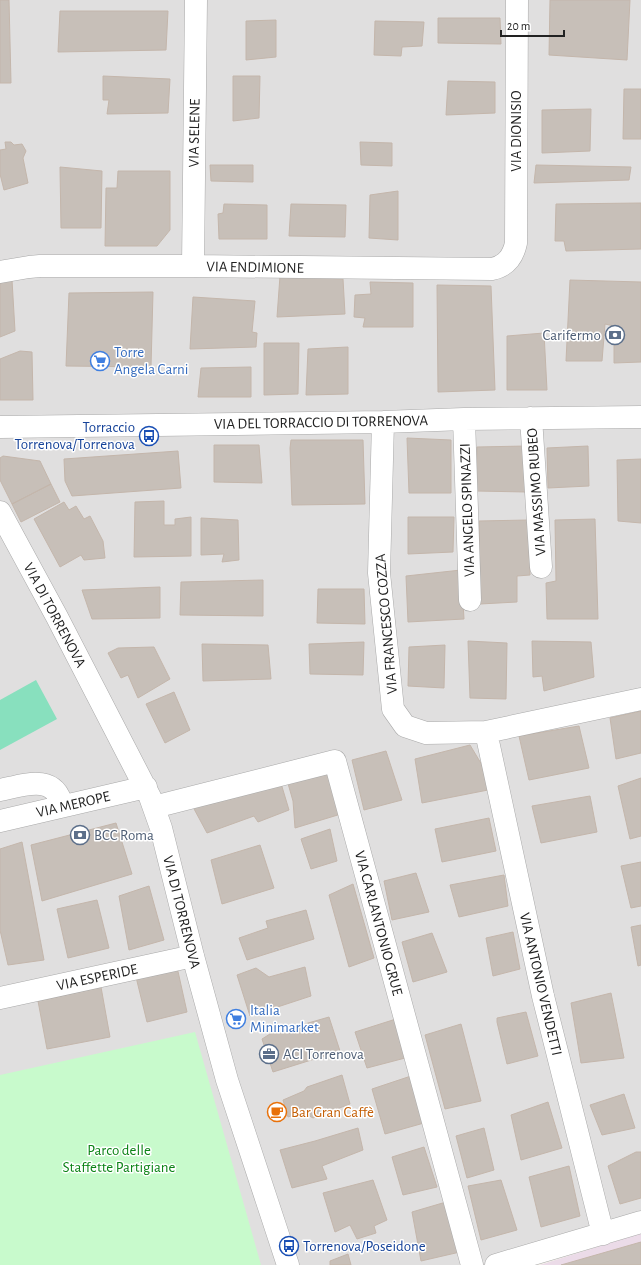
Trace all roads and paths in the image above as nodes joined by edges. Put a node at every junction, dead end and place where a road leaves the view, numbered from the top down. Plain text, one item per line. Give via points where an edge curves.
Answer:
1 (196, 0) edge
2 (517, 0) edge
3 (508, 261) joint
4 (193, 266) junction
5 (0, 272) edge
6 (641, 417) edge
7 (531, 418) junction
8 (464, 419) junction
9 (383, 422) junction
10 (0, 427) edge
11 (0, 512) edge
12 (540, 567) dead end
13 (470, 600) dead end
14 (641, 699) edge
15 (486, 732) junction
16 (146, 787) junction
17 (0, 790) edge
18 (62, 806) junction
19 (154, 807) junction
20 (0, 821) edge
21 (193, 956) junction
22 (0, 998) edge
23 (641, 1222) edge
24 (602, 1234) junction
25 (288, 1265) edge
26 (472, 1265) edge
27 (496, 1265) edge

1 - 4 street, VIA SELENE
2 - 3 street, VIA DIONISIO via 516,243
3 - 4 street, VIA ENDIMIONE via 492,269
4 - 5 street, VIA ENDIMIONE via 29,266
6 - 7 street, VIA DEL TORRACCIO DI TORRENOVA
7 - 8 street, VIA DEL TORRACCIO DI TORRENOVA
7 - 12 street, VIA MASSIMO RUBEO
8 - 9 street, VIA DEL TORRACCIO DI TORRENOVA
8 - 13 street, VIA ANGELO SPINAZZI
9 - 10 street, VIA DEL TORRACCIO DI TORRENOVA
9 - 15 street, VIA FRANCESCO COZZA via 379,573 394,709 405,726 426,733
11 - 16 street, VIA DI TORRENOVA
14 - 15 street
15 - 24 street, VIA ANTONIO VENDETTI via 542,996
16 - 18 street, VIA MEROPE
16 - 19 street, VIA DI TORRENOVA
17 - 18 street via 32,783 48,785 58,793
18 - 20 street, VIA MEROPE
19 - 21 street, VIA DI TORRENOVA
19 - 26 street, VIA CARLANTONIO GRUE via 335,761
21 - 22 street, VIA ESPERIDE
21 - 25 street, VIA DI TORRENOVA via 227,1080
23 - 24 street
24 - 27 street

